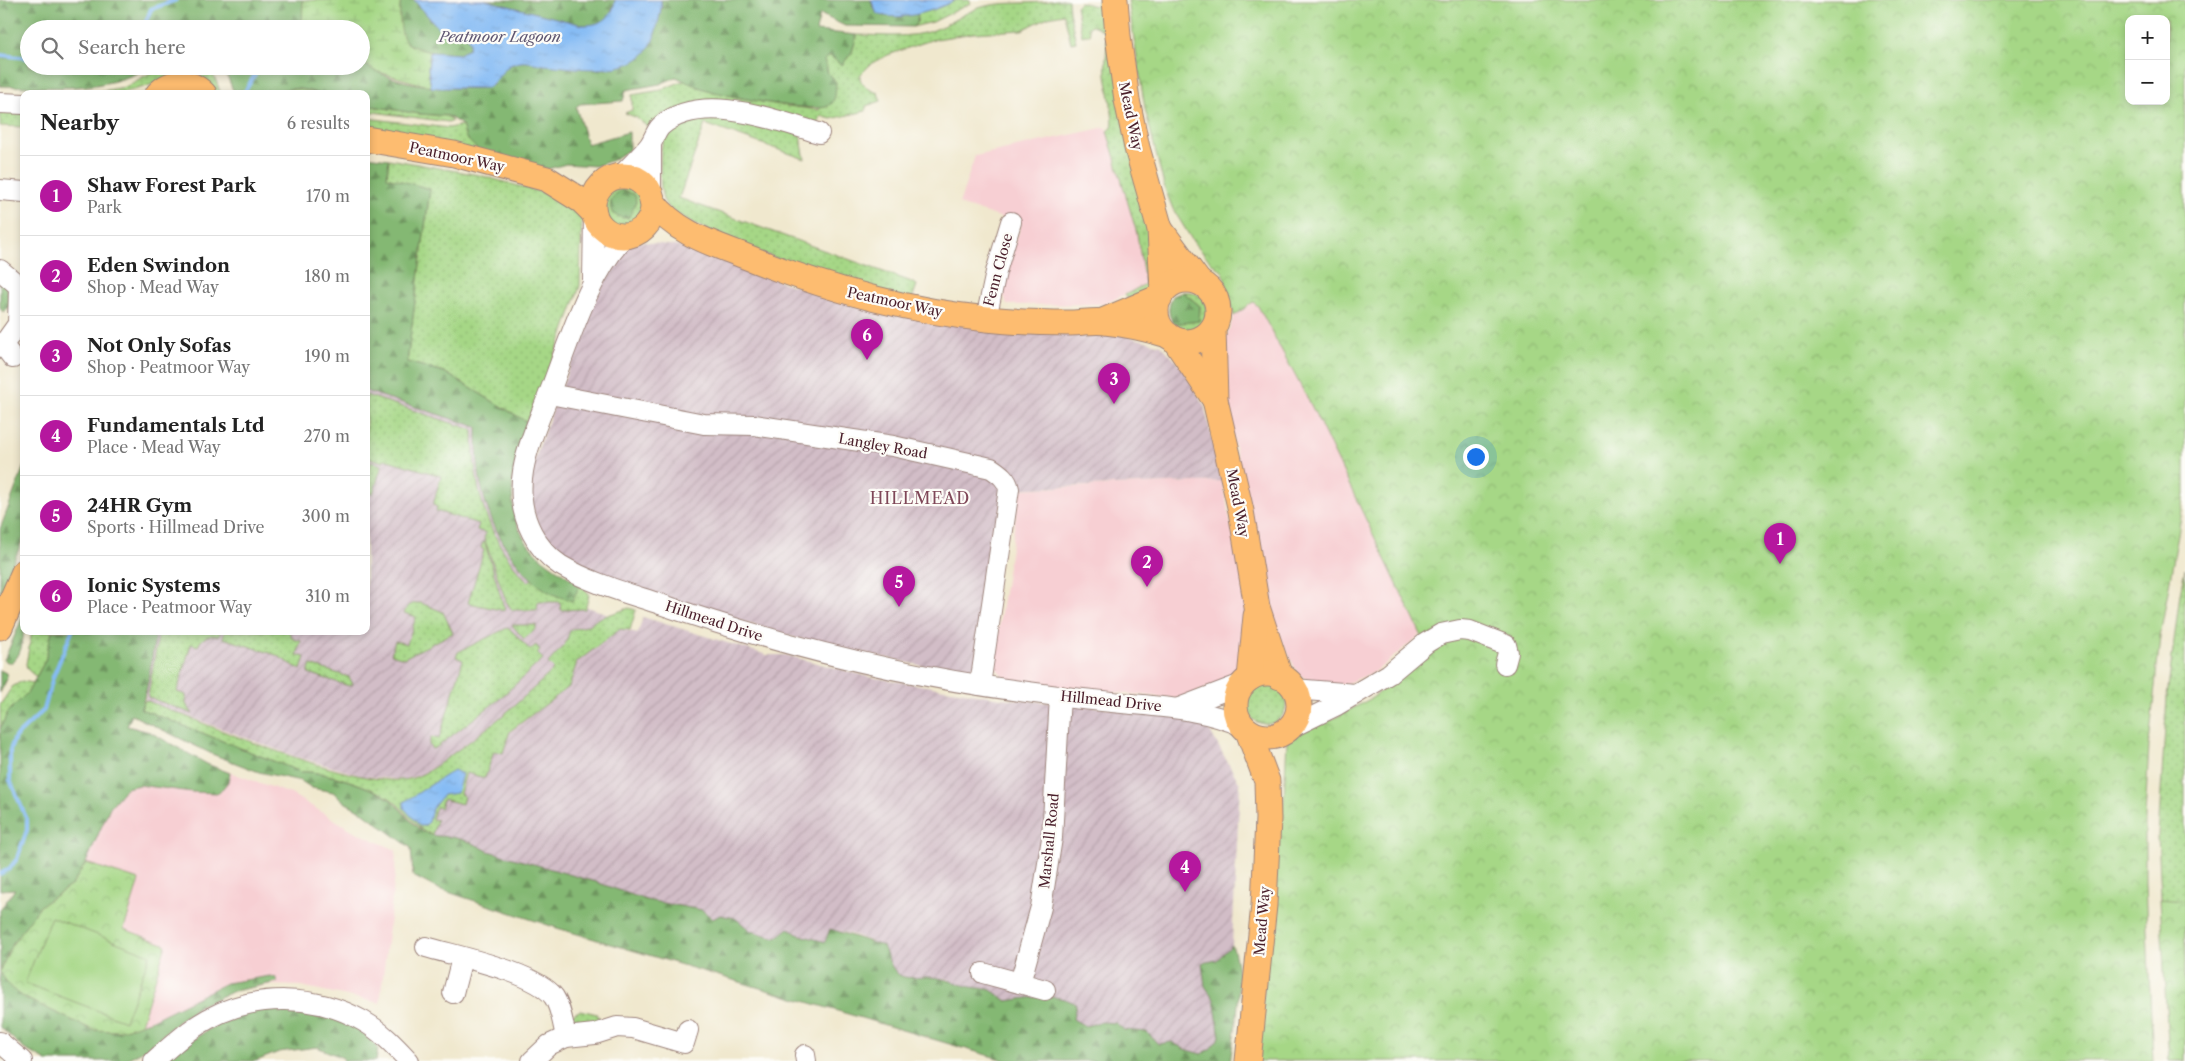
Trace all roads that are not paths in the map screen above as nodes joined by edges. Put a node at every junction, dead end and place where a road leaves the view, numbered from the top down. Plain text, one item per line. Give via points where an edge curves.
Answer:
1 (1115, 0) edge
2 (163, 89) edge
3 (197, 90) edge
4 (0, 104) edge
5 (20, 104) edge
6 (819, 133) dead end
7 (370, 140) edge
8 (651, 144) junction
9 (616, 178) junction
10 (547, 179) junction
11 (0, 190) edge
12 (20, 192) edge
13 (651, 198) junction
14 (594, 215) junction
15 (1011, 222) dead end
16 (1160, 229) junction
17 (631, 235) junction
18 (696, 238) junction
19 (0, 270) edge
20 (593, 282) junction
21 (1199, 282) junction
22 (20, 285) edge
23 (1162, 294) junction
24 (20, 305) edge
25 (986, 319) junction
26 (1103, 321) junction
27 (1213, 328) junction
28 (1171, 337) junction
29 (5, 348) edge
30 (550, 394) junction
31 (1215, 400) junction
32 (20, 581) edge
33 (1257, 607) junction
34 (0, 627) edge
35 (1505, 664) dead end
36 (1247, 680) junction
37 (1287, 683) junction
38 (980, 685) junction
39 (1354, 694) junction
40 (1060, 696) junction
41 (1179, 708) junction
42 (1245, 729) junction
43 (1286, 731) junction
44 (1267, 781) junction
45 (426, 947) dead end
46 (462, 958) junction
47 (982, 973) dead end
48 (1020, 983) junction
49 (1045, 990) dead end
50 (452, 992) dead end
51 (688, 1030) dead end
52 (566, 1037) junction
53 (0, 1042) edge
54 (22, 1061) edge
55 (154, 1061) edge
56 (409, 1061) edge
57 (532, 1061) edge
58 (1248, 1061) edge

1 - 16 main road, Mead Way via 1127,100
2 - 3 main road via 181,83
4 - 5 street
6 - 8 street via 743,112 698,111 666,123
7 - 10 main road, Peatmoor Way via 454,154
8 - 9 street
8 - 13 street
9 - 10 main road, Peatmoor Way
9 - 13 main road via 630,177 642,183
9 - 14 main road via 596,191
10 - 14 main road, Peatmoor Way via 582,201
11 - 12 street
13 - 17 main road via 652,211 648,222
13 - 18 main road, Peatmoor Way via 664,214
14 - 17 main road via 606,231 617,236
14 - 20 street, Hillmead Drive
15 - 25 street, Fenn Close
16 - 21 main road, Mead Way
16 - 23 main road, Mead Way
17 - 18 main road, Peatmoor Way
17 - 20 street, Hillmead Drive via 614,249
18 - 25 main road, Peatmoor Way via 806,280 875,300
19 - 22 street
20 - 30 street, Hillmead Drive
21 - 23 main road via 1180,280
21 - 27 main road via 1208,287 1218,303
23 - 26 main road, Peatmoor Way
23 - 28 main road via 1156,311 1158,321
24 - 29 street via 18,324
25 - 26 main road, Peatmoor Way via 1046,323
26 - 28 main road, Peatmoor Way
27 - 28 main road via 1199,340 1190,342
27 - 31 main road, Mead Way
28 - 31 main road, Mead Way
30 - 38 street, Hillmead Drive via 527,456 520,499 531,532 558,564 581,576 643,598 772,639 877,666
30 - 38 street, Langley Road via 704,424 754,425 893,446 998,472 1009,489
31 - 33 main road, Mead Way via 1241,511
32 - 34 main road
33 - 36 main road, Mead Way
33 - 37 main road, Mead Way
35 - 39 street via 1506,645 1470,631 1451,631 1433,638 1390,674
36 - 37 main road via 1260,674 1270,674
36 - 41 street, Hillmead Drive
36 - 42 main road via 1235,699 1235,709
37 - 39 street
37 - 43 main road via 1298,699 1298,710
38 - 40 street, Hillmead Drive
39 - 43 street
40 - 41 street, Hillmead Drive
40 - 48 street, Marshall Road via 1052,838 1041,907
41 - 42 street, Hillmead Drive via 1220,718
42 - 43 main road via 1266,737
42 - 44 main road, Mead Way
43 - 44 main road, Mead Way
44 - 58 main road, Mead Way via 1264,905
45 - 46 street
46 - 50 street
46 - 52 street via 517,974 544,988 557,1003
47 - 48 street
48 - 49 street
51 - 52 street via 684,1043 623,1027
52 - 57 street via 549,1045
53 - 54 street
55 - 56 street via 191,1029 225,1010 283,1000 322,1005 351,1015 375,1029

